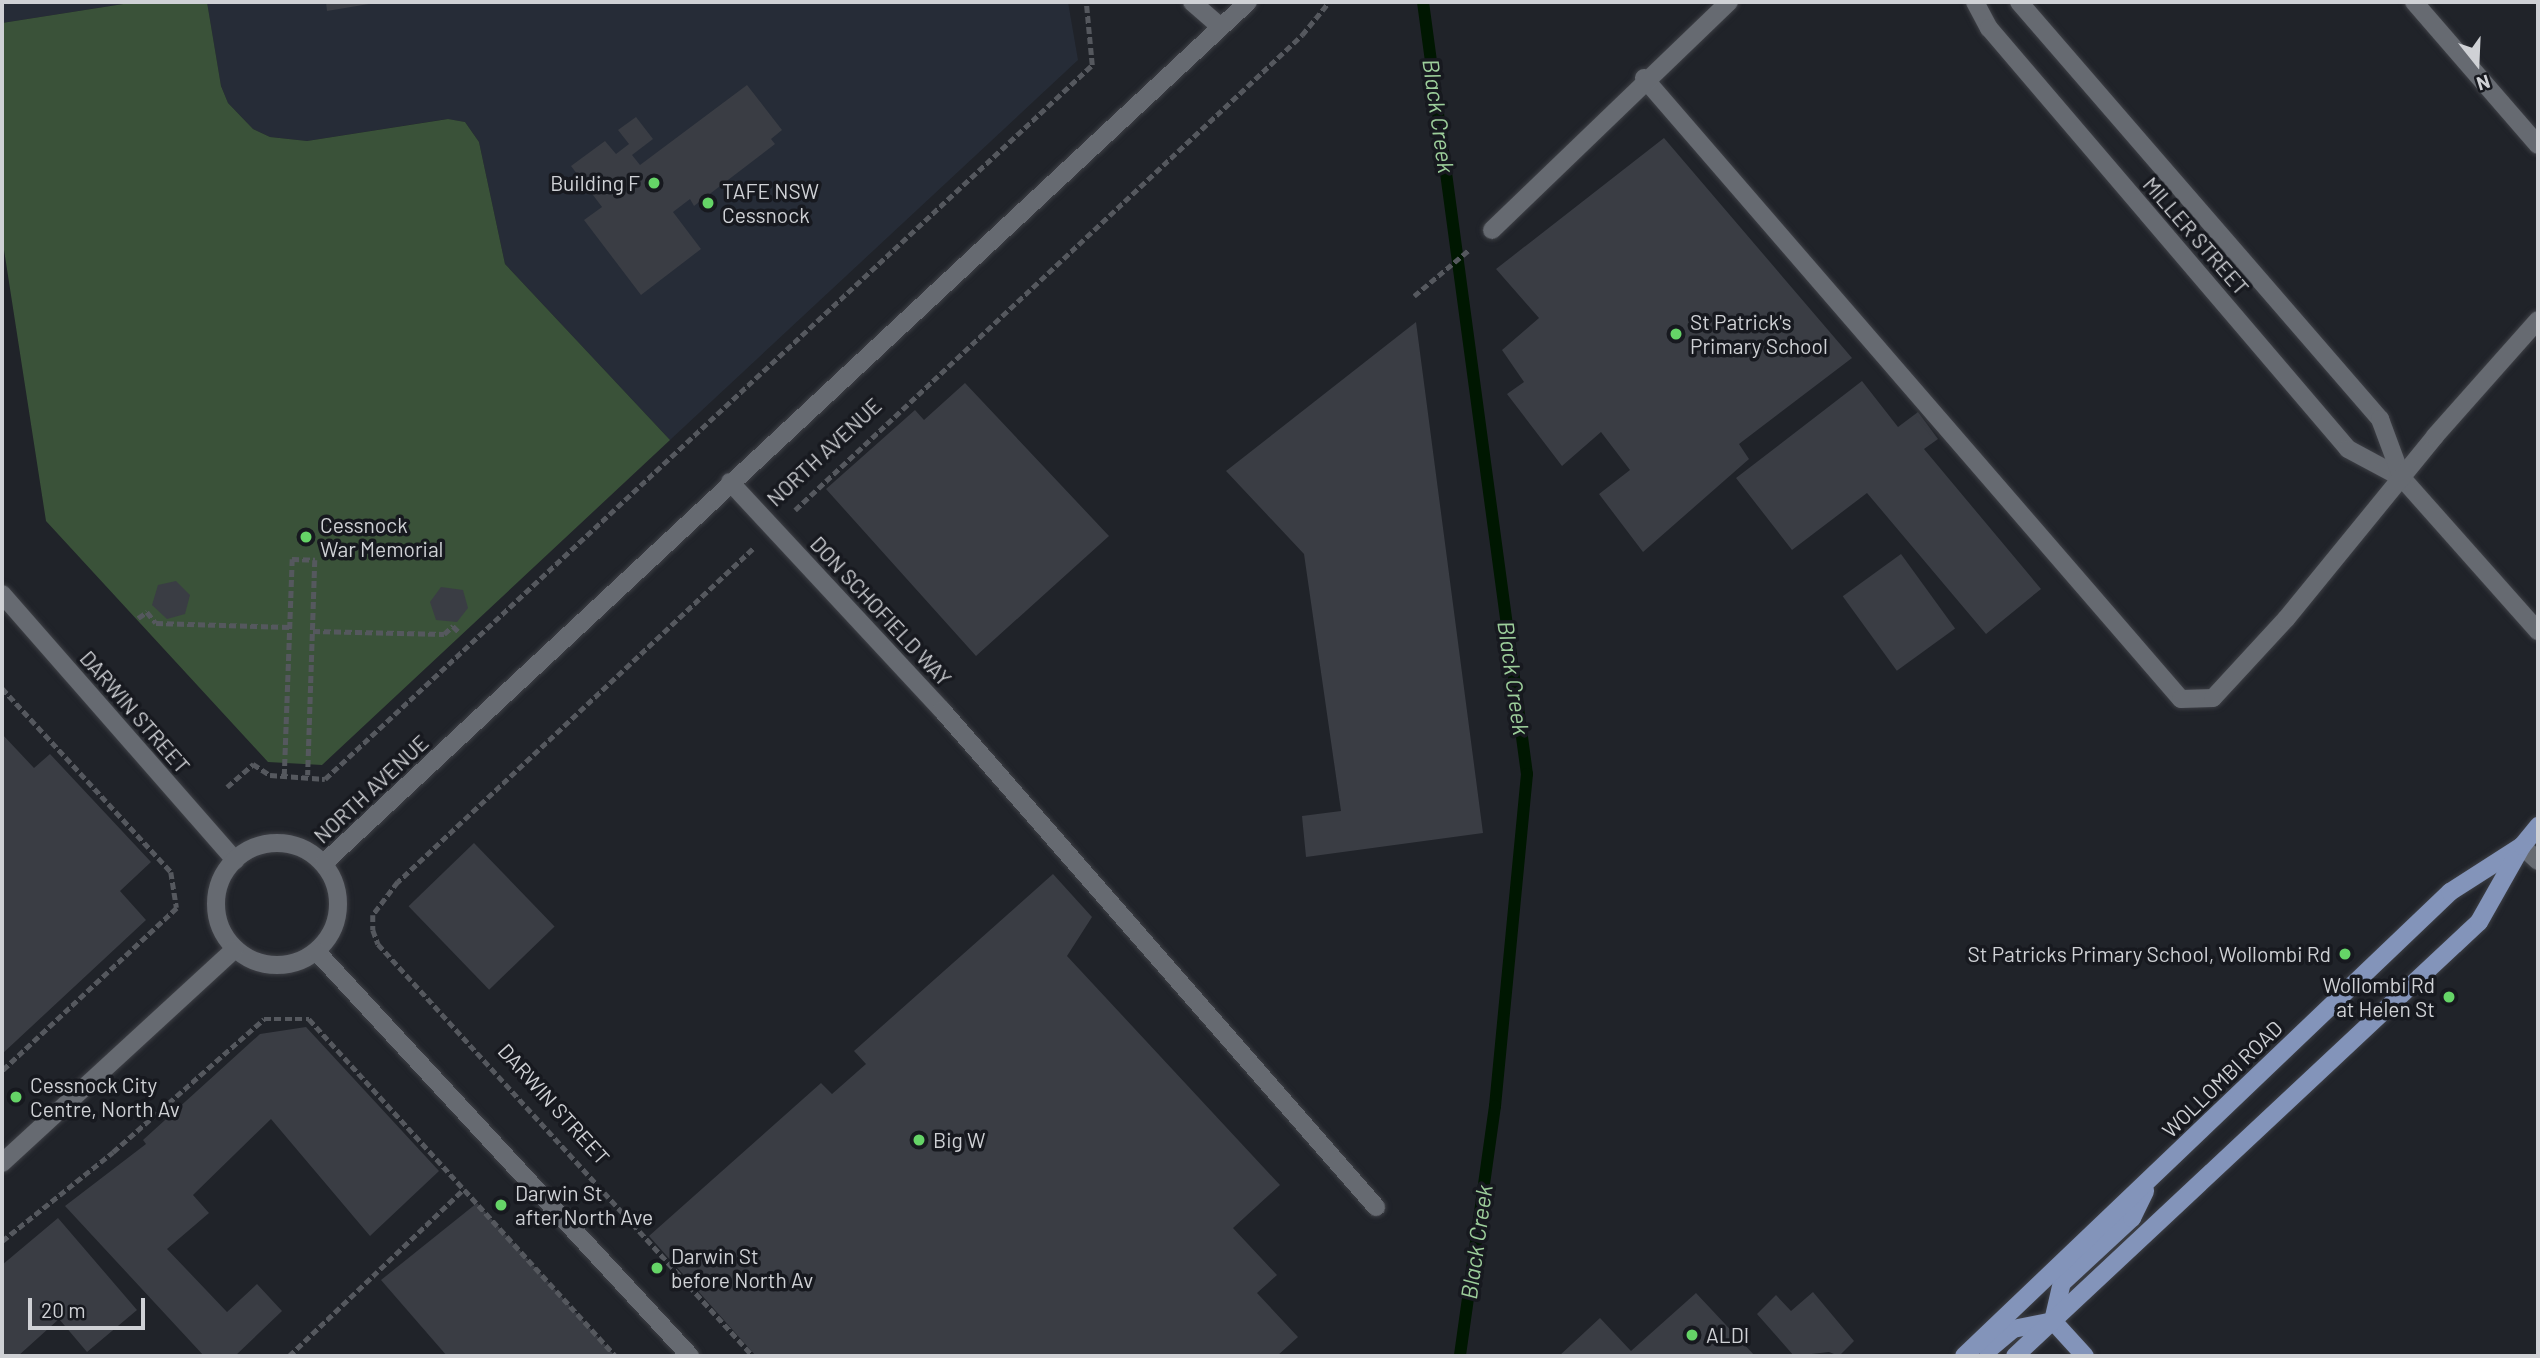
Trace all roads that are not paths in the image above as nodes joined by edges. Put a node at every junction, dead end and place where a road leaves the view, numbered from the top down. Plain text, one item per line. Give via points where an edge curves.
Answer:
1 (1192, 2) edge
2 (1248, 2) edge
3 (1729, 2) edge
4 (1975, 2) edge
5 (2019, 2) edge
6 (2414, 2) edge
7 (1221, 27) junction
8 (1644, 78) junction
9 (2538, 145) edge
10 (1492, 230) road end
11 (2538, 320) edge
12 (2402, 478) junction
13 (730, 482) junction
14 (2, 594) edge
15 (2538, 631) edge
16 (2538, 826) edge
17 (2522, 846) junction
18 (235, 860) junction
19 (2538, 861) edge
20 (324, 863) junction
21 (235, 949) junction
22 (317, 952) junction
23 (2, 1163) edge
24 (2150, 1179) junction
25 (1376, 1207) dead end
26 (2053, 1321) junction
27 (690, 1356) edge
28 (1964, 1356) edge
29 (1980, 1356) edge
30 (2015, 1356) edge
31 (2085, 1356) edge

1 - 7 street
2 - 7 street, NORTH AVENUE
3 - 8 street
4 - 12 street, MILLER STREET via 1989,28 2348,449
5 - 12 street, MILLER STREET via 2379,419
6 - 9 street
7 - 13 street, NORTH AVENUE
8 - 10 street
8 - 12 street via 2181,699 2213,698 2286,619
11 - 12 street
12 - 15 street, MILLER STREET
13 - 20 street, NORTH AVENUE
13 - 25 street, DON SCHOFIELD WAY via 996,773
14 - 18 street, DARWIN STREET
16 - 17 main road, WOLLOMBI ROAD
17 - 19 street
17 - 24 main road, WOLLOMBI ROAD via 2450,892
17 - 26 main road, WOLLOMBI ROAD via 2479,922
18 - 20 street via 256,847 281,843 296,845
18 - 21 street via 220,883 216,911
20 - 22 street via 338,893 339,909 336,925
21 - 22 street via 247,958 275,966 305,960
21 - 23 street
22 - 27 street
24 - 26 main road via 2132,1217 2062,1283
24 - 28 main road, WOLLOMBI ROAD
26 - 29 main road via 2013,1329
26 - 30 main road, WOLLOMBI ROAD
26 - 31 main road

